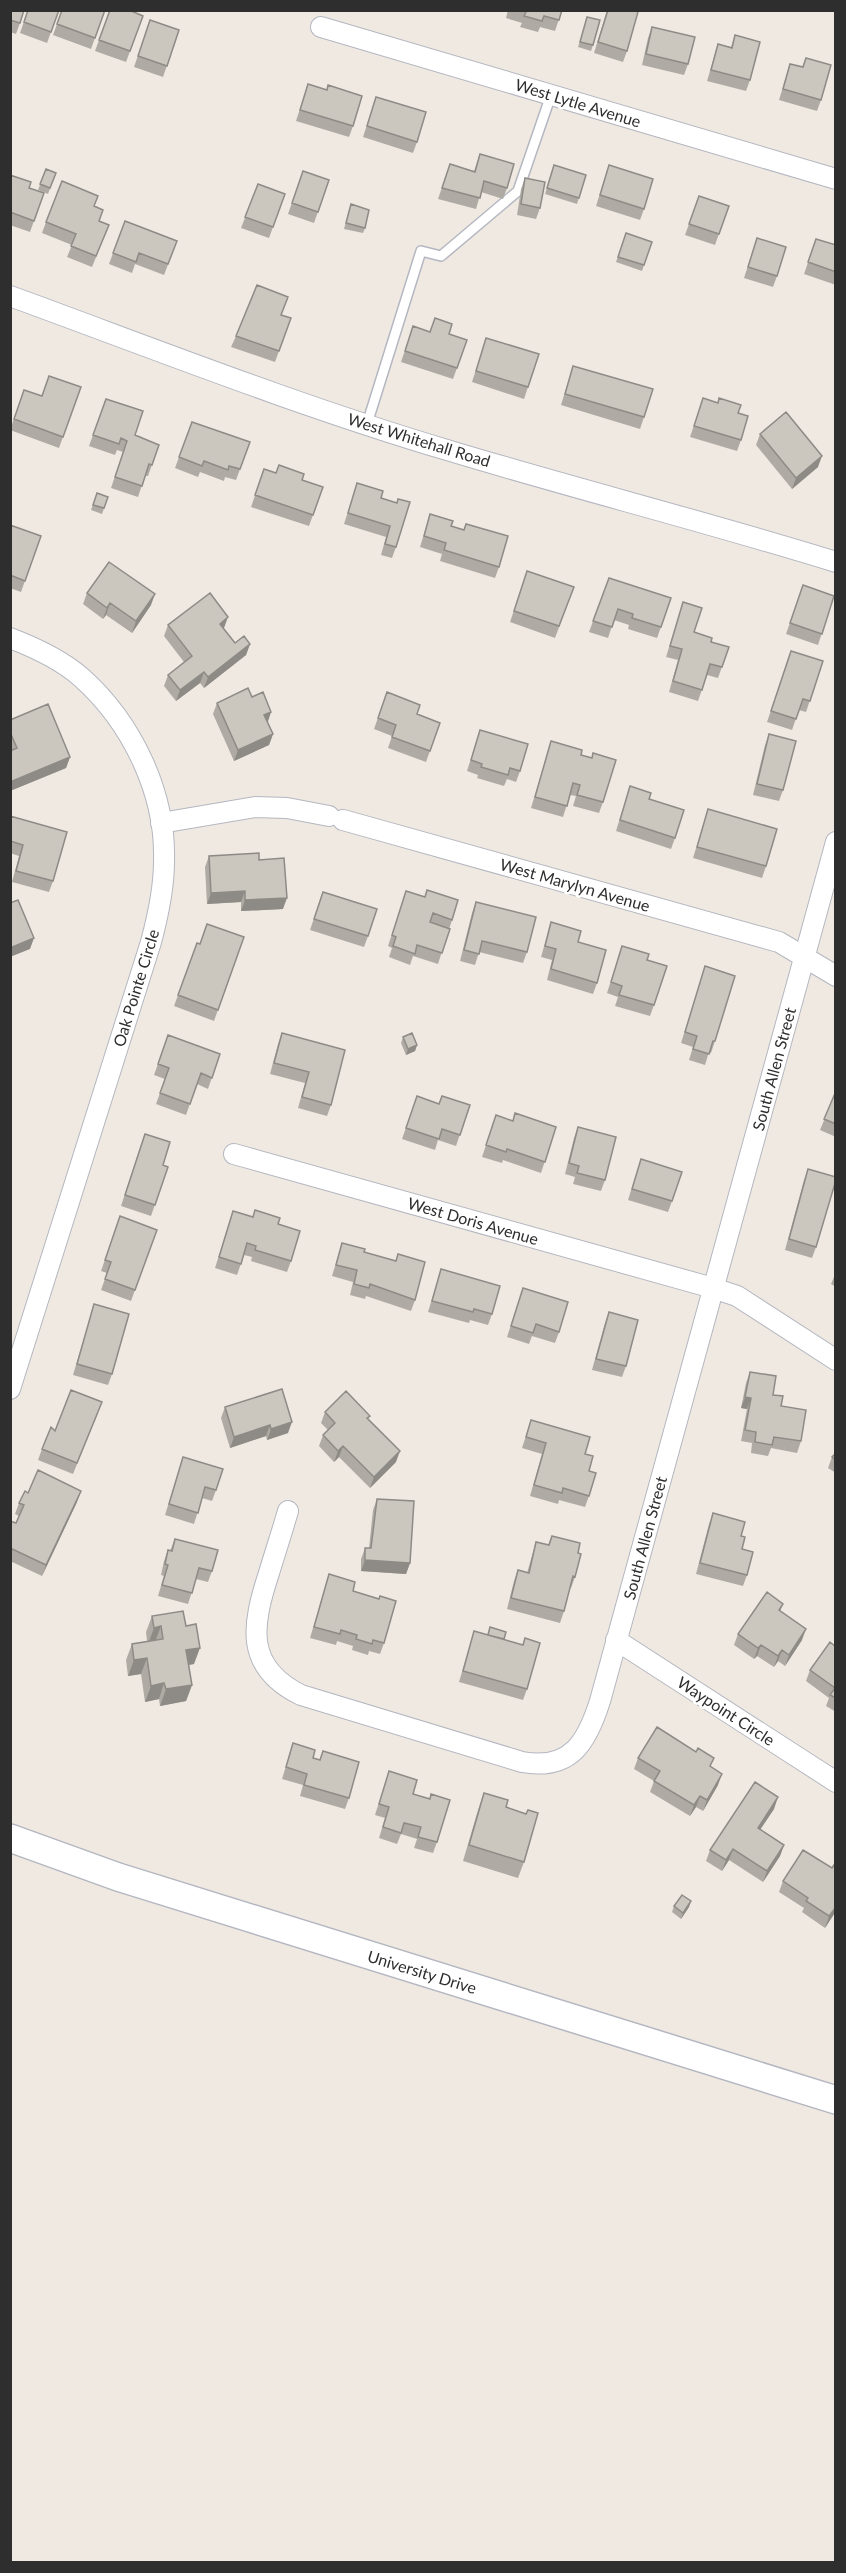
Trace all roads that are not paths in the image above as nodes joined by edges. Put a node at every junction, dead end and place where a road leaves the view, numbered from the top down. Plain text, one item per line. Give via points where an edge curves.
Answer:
1 (321, 27) dead end
2 (551, 95) junction
3 (836, 179) edge
4 (10, 296) edge
5 (367, 424) junction
6 (836, 562) edge
7 (10, 638) edge
8 (160, 823) junction
9 (836, 842) edge
10 (803, 957) junction
11 (836, 976) edge
12 (234, 1154) dead end
13 (713, 1288) junction
14 (836, 1360) edge
15 (10, 1389) edge
16 (288, 1511) dead end
17 (616, 1640) junction
18 (836, 1782) edge
19 (10, 1838) edge
20 (836, 2100) edge

1 - 2 street, West Lytle Avenue
2 - 3 street, West Lytle Avenue
2 - 5 lane via 518,191 441,256 421,251
4 - 5 street, West Whitehall Road
5 - 6 street, West Whitehall Road
7 - 8 street, Oak Pointe Circle via 70,669 111,710 137,750 153,790
8 - 10 street, West Marylyn Avenue via 255,807 286,808 336,818 779,942
8 - 15 street, Oak Pointe Circle via 164,868 151,942
9 - 10 street, South Allen Street
10 - 11 street, West Marylyn Avenue
10 - 13 street, South Allen Street
12 - 13 street, West Doris Avenue
13 - 14 street, West Doris Avenue via 737,1296
13 - 17 street, South Allen Street
16 - 17 street, South Allen Street via 264,1587 255,1641 264,1666 285,1687 301,1695 510,1760 549,1762 563,1759 584,1742 592,1727
17 - 18 street, Waypoint Circle
19 - 20 main road, University Drive via 172,1894

